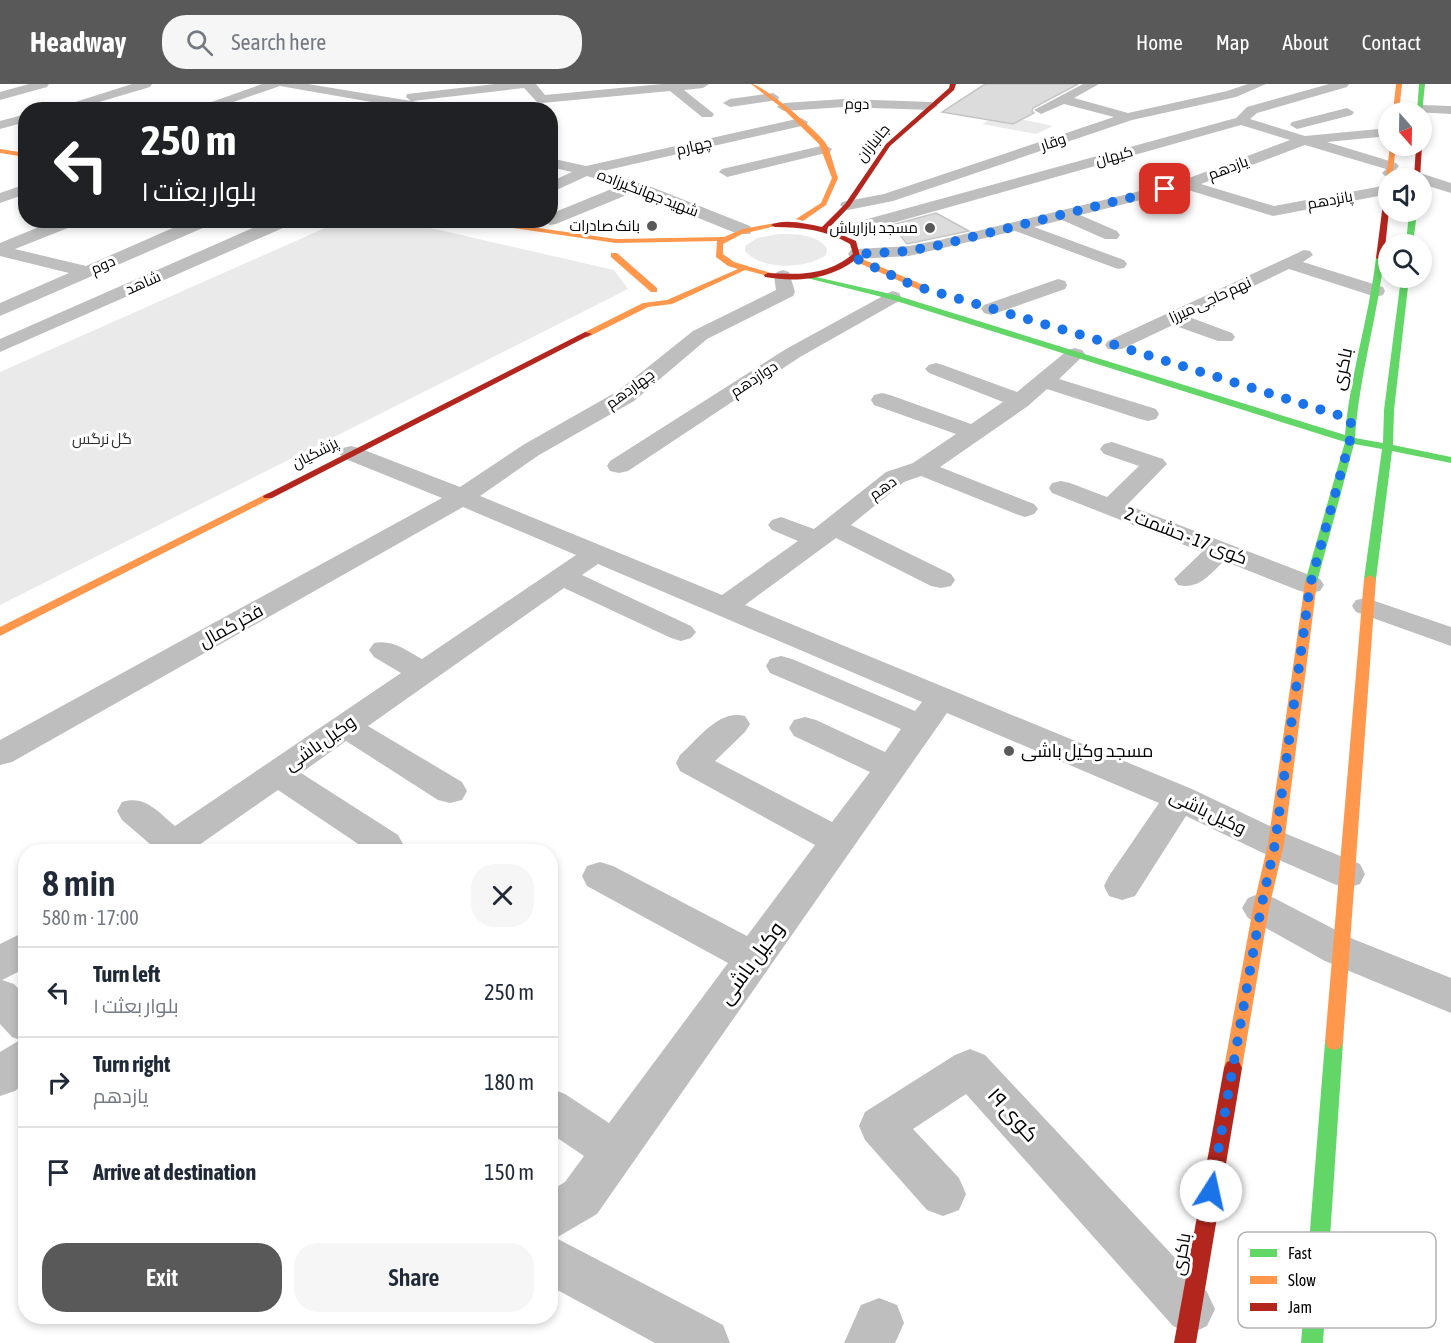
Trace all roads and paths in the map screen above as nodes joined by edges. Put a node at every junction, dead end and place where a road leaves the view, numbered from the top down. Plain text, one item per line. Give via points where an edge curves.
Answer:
1 (43, 84) edge
2 (146, 84) edge
3 (275, 84) edge
4 (285, 84) edge
5 (528, 84) edge
6 (703, 84) edge
7 (953, 84) edge
8 (1093, 84) edge
9 (1260, 84) edge
10 (1344, 84) edge
11 (1400, 84) edge
12 (1422, 84) edge
13 (670, 85) edge
14 (759, 85) edge
15 (602, 88) edge
16 (1201, 88) dead end
17 (347, 94) junction
18 (1231, 94) junction
19 (0, 96) edge
20 (773, 97) junction
21 (1062, 99) junction
22 (391, 101) junction
23 (84, 102) edge
24 (220, 102) edge
25 (326, 102) edge
26 (395, 102) edge
27 (1397, 102) edge
28 (1421, 102) edge
29 (730, 103) dead end
30 (620, 105) dead end
31 (931, 106) junction
32 (784, 107) junction
33 (1041, 110) dead end
34 (1451, 110) edge
35 (1432, 111) edge
36 (1347, 112) dead end
37 (707, 114) dead end
38 (1128, 117) junction
39 (18, 120) edge
40 (801, 122) junction
41 (1241, 122) junction
42 (0, 126) edge
43 (1273, 131) junction
44 (1378, 133) edge
45 (1304, 140) junction
46 (831, 151) junction
47 (1, 152) edge
48 (18, 154) edge
49 (1013, 156) junction
50 (558, 164) edge
51 (1236, 165) junction
52 (588, 170) junction
53 (1067, 170) junction
54 (727, 172) dead end
55 (1257, 172) dead end
56 (1378, 172) edge
57 (1378, 180) edge
58 (1432, 182) edge
59 (558, 184) edge
60 (1186, 184) junction
61 (634, 186) junction
62 (1451, 188) edge
63 (18, 192) edge
64 (0, 198) edge
65 (848, 205) junction
66 (1063, 214) junction
67 (558, 217) edge
68 (1384, 222) edge
69 (792, 225) junction
70 (1014, 225) junction
71 (53, 228) edge
72 (188, 228) edge
73 (268, 228) edge
74 (486, 228) edge
75 (531, 228) edge
76 (744, 230) junction
77 (831, 231) junction
78 (1111, 236) dead end
79 (723, 239) junction
80 (0, 250) edge
81 (614, 255) junction
82 (635, 256) dead end
83 (856, 256) junction
84 (1118, 264) dead end
85 (741, 270) junction
86 (88, 272) junction
87 (793, 276) junction
88 (1058, 285) dead end
89 (1222, 287) junction
90 (1404, 288) edge
91 (1377, 291) junction
92 (934, 292) dead end
93 (892, 297) junction
94 (1173, 297) dead end
95 (646, 305) junction
96 (986, 307) joint
97 (0, 310) edge
98 (1014, 315) dead end
99 (1172, 318) junction
100 (1226, 337) dead end
101 (1110, 343) joint
102 (0, 346) edge
103 (1138, 352) dead end
104 (1075, 354) junction
105 (936, 369) dead end
106 (1043, 381) junction
107 (882, 400) dead end
108 (1020, 401) junction
109 (1148, 414) dead end
110 (1346, 417) junction
111 (1384, 425) junction
112 (974, 433) junction
113 (1350, 440) junction
114 (1388, 447) junction
115 (1112, 448) dead end
116 (351, 453) junction
117 (1451, 460) edge
118 (619, 466) dead end
119 (922, 468) junction
120 (1061, 488) dead end
121 (462, 497) junction
122 (1111, 507) junction
123 (1025, 509) dead end
124 (781, 525) dead end
125 (825, 533) junction
126 (1220, 550) junction
127 (596, 553) junction
128 (562, 576) junction
129 (1188, 579) dead end
130 (941, 580) dead end
131 (1310, 585) junction
132 (1366, 606) junction
133 (724, 607) junction
134 (0, 632) edge
135 (681, 632) dead end
136 (1451, 638) edge
137 (384, 650) dead end
138 (780, 666) dead end
139 (423, 672) junction
140 (932, 712) junction
141 (734, 724) dead end
142 (345, 726) junction
143 (805, 728) dead end
144 (0, 754) edge
145 (892, 769) junction
146 (277, 773) junction
147 (450, 791) dead end
148 (1180, 798) junction
149 (134, 811) dead end
150 (839, 842) junction
151 (164, 844) edge
152 (174, 844) edge
153 (385, 844) dead end
154 (1275, 844) junction
155 (1347, 874) junction
156 (600, 876) dead end
157 (1122, 886) dead end
158 (1261, 908) junction
159 (1340, 950) junction
160 (18, 952) edge
161 (755, 959) junction
162 (0, 964) edge
163 (0, 996) edge
164 (1451, 996) edge
165 (18, 1015) edge
166 (18, 1062) edge
167 (0, 1077) edge
168 (558, 1113) edge
169 (615, 1152) junction
170 (942, 1194) dead end
171 (558, 1212) edge
172 (1320, 1232) edge
173 (558, 1263) edge
174 (1187, 1326) edge
175 (1313, 1328) edge
176 (705, 1343) edge
177 (1312, 1343) edge

1 - 19 street
2 - 23 street
3 - 24 street
4 - 17 street
5 - 15 street via 542,99
5 - 22 street via 438,92
6 - 13 street
7 - 31 main road, جانبازان
8 - 21 street
9 - 18 street, وقار
10 - 41 street via 1252,110
11 - 27 main road
12 - 28 main road
13 - 15 street
13 - 37 street
14 - 20 main road
15 - 30 street
16 - 18 street
17 - 22 street
17 - 25 street
18 - 38 street, وقار
20 - 29 street
20 - 32 main road
21 - 33 street
21 - 38 street
22 - 26 street
31 - 32 street, دوم via 844,99
31 - 65 main road, جانبازان via 888,146 871,154
32 - 40 main road
34 - 35 street
36 - 43 street
38 - 49 street, وقار
39 - 42 street
40 - 46 main road
40 - 52 street, چهارم
41 - 43 street
41 - 53 street, کیهان
43 - 45 street
44 - 45 street, یازدهم
45 - 51 street, یازدهم
45 - 56 street
46 - 54 street
46 - 69 main road via 835,178 824,204
47 - 48 main road
49 - 53 street
49 - 65 street, وقار via 887,198
50 - 52 street, شهید جهانگیرزاده
51 - 55 street
51 - 60 street, یازدهم
52 - 59 street
52 - 61 street, شهید جهانگیرزاده
53 - 77 street, کیهان
57 - 60 street, پانزدهم via 1273,211
58 - 62 street
60 - 66 street, یازدهم
61 - 67 street
61 - 76 street, شهید جهانگیرزاده
63 - 64 street
65 - 77 main road, جانبازان
66 - 70 street, یازدهم
66 - 78 street
68 - 91 main road, باکری
69 - 76 main road
69 - 77 main road
70 - 83 street, یازدهم via 909,251
70 - 84 street
71 - 80 street
72 - 86 street, دوم
73 - 102 street, شاهد
74 - 81 main road
75 - 79 main road via 616,241
76 - 79 main road
77 - 83 main road via 854,243
79 - 85 main road via 717,251 718,261
80 - 86 street
81 - 82 main road
81 - 95 main road via 659,288 645,295
83 - 87 main road via 837,270
83 - 92 main road
85 - 87 main road
85 - 95 main road, پزشکیان via 669,302
86 - 97 street, دوم
87 - 93 main road
87 - 121 street, چهاردهم via 786,292 700,335 626,396 531,450
88 - 96 street
89 - 91 street, نهم حاجی میرزا via 1296,259
89 - 94 street
89 - 99 street, نهم حاجی میرزا
90 - 111 main road
91 - 110 main road, باکری
93 - 104 main road
93 - 118 street, دوازدهم via 793,354
95 - 116 main road, پزشکیان
96 - 98 main road
99 - 100 street
99 - 101 street, نهم حاجی میرزا
101 - 103 main road
104 - 106 street, دهم
104 - 113 main road
105 - 108 street
106 - 108 street, دهم
106 - 109 street
107 - 112 street
108 - 112 street, دهم
110 - 111 main road
110 - 113 main road, باکری
111 - 114 main road
112 - 119 street, دهم
113 - 114 main road
113 - 131 main road, باکری
114 - 117 main road
114 - 132 main road
115 - 122 street via 1155,464
116 - 121 street, وکیل باشی
116 - 134 main road, پزشکیان
119 - 123 street
119 - 125 street, دهم via 895,477
120 - 122 street, کوی 17 - حشمت 2
121 - 127 street, وکیل باشی
121 - 144 street, فخر کمال
122 - 126 street, کوی 17 - حشمت 2
124 - 125 street
125 - 130 street
125 - 133 street, دهم via 780,558
126 - 129 street
126 - 131 street, کوی 17 - حشمت 2
127 - 128 street, وکیل باشی
127 - 133 street, وکیل باشی
128 - 135 street
128 - 139 street, وکیل باشی
131 - 154 main road, باکری
132 - 136 street
132 - 155 main road
133 - 140 street, وکیل باشی
137 - 139 street
138 - 140 street
139 - 142 street, وکیل باشی
140 - 145 street, وکیل باشی
140 - 148 street, وکیل باشی
141 - 150 street via 692,763
142 - 146 street, وکیل باشی
142 - 147 street
143 - 145 street
145 - 150 street, وکیل باشی
146 - 152 street, وکیل باشی
146 - 153 street
148 - 154 street, وکیل باشی
148 - 157 street
149 - 151 street
150 - 161 street, وکیل باشی
154 - 155 street, وکیل باشی
154 - 158 main road, باکری
155 - 159 main road
156 - 161 street
158 - 159 street
158 - 174 main road, باکری
159 - 164 street
159 - 172 main road
160 - 162 street
161 - 169 street, وکیل باشی
163 - 165 street
166 - 167 street
168 - 169 street
169 - 171 street, وکیل باشی via 581,1198
170 - 174 street, کوی ۱۹ via 880,1126 970,1068
173 - 176 street
175 - 177 main road

